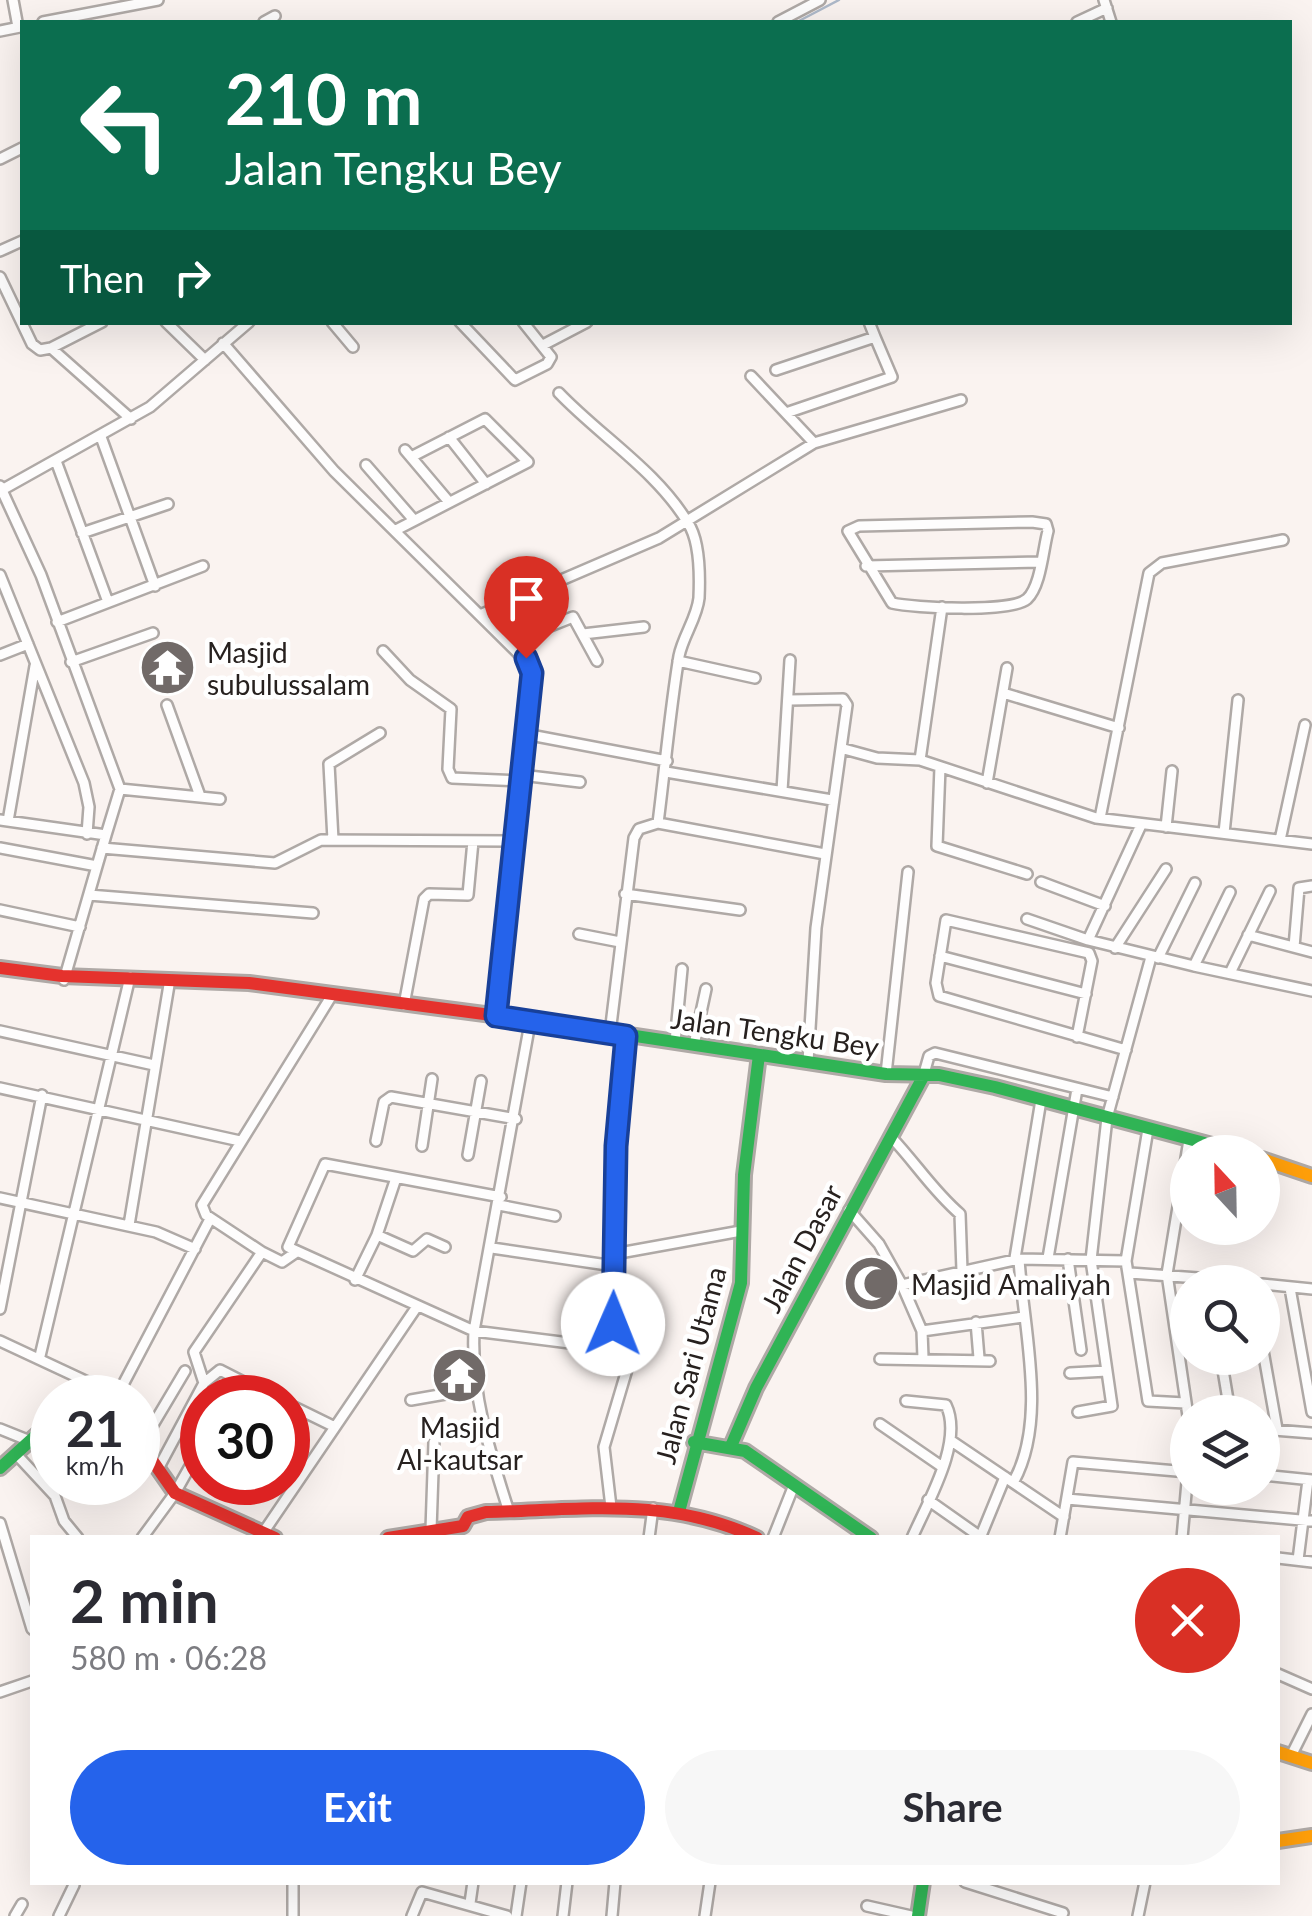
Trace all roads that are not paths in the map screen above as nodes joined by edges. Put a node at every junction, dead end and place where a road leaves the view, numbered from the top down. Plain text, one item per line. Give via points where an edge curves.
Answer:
1 (13, 0) edge
2 (158, 0) edge
3 (820, 0) edge
4 (1106, 4) edge
5 (275, 16) dead end
6 (53, 20) edge
7 (268, 20) edge
8 (782, 20) edge
9 (1080, 20) edge
10 (20, 27) edge
11 (0, 30) edge
12 (0, 277) edge
13 (20, 319) edge
14 (23, 325) edge
15 (96, 325) edge
16 (169, 325) edge
17 (245, 325) edge
18 (335, 325) edge
19 (463, 325) edge
20 (526, 325) edge
21 (581, 325) edge
22 (871, 325) edge
23 (875, 338) junction
24 (223, 344) junction
25 (543, 345) junction
26 (353, 347) dead end
27 (51, 348) junction
28 (204, 360) junction
29 (776, 370) dead end
30 (751, 376) dead end
31 (559, 393) dead end
32 (961, 400) dead end
33 (786, 413) junction
34 (131, 419) junction
35 (101, 436) junction
36 (449, 437) junction
37 (814, 444) junction
38 (56, 461) junction
39 (366, 465) dead end
40 (486, 484) junction
41 (1, 489) edge
42 (449, 502) junction
43 (168, 504) dead end
44 (132, 513) junction
45 (413, 519) junction
46 (688, 523) junction
47 (396, 530) junction
48 (82, 532) junction
49 (1283, 540) dead end
50 (1040, 562) junction
51 (204, 566) dead end
52 (866, 566) junction
53 (0, 575) edge
54 (156, 586) junction
55 (108, 602) junction
56 (5, 604) edge
57 (942, 607) junction
58 (480, 615) junction
59 (57, 622) junction
60 (644, 628) dead end
61 (153, 633) dead end
62 (583, 634) junction
63 (510, 642) junction
64 (28, 644) junction
65 (382, 651) dead end
66 (0, 655) edge
67 (790, 660) dead end
68 (596, 661) dead end
69 (678, 661) junction
70 (72, 662) junction
71 (35, 664) junction
72 (1008, 668) dead end
73 (755, 678) dead end
74 (1003, 692) junction
75 (790, 700) junction
76 (1238, 700) dead end
77 (167, 705) dead end
78 (1305, 725) dead end
79 (1119, 728) junction
80 (380, 734) dead end
81 (525, 734) junction
82 (844, 749) junction
83 (920, 760) junction
84 (667, 766) junction
85 (940, 767) junction
86 (1172, 771) dead end
87 (521, 778) junction
88 (580, 782) dead end
89 (986, 783) junction
90 (120, 790) junction
91 (782, 791) junction
92 (200, 796) junction
93 (220, 799) dead end
94 (832, 800) junction
95 (1100, 818) junction
96 (4, 820) edge
97 (658, 823) junction
98 (1141, 825) junction
99 (1166, 827) junction
100 (1224, 833) junction
101 (86, 834) junction
102 (106, 835) junction
103 (334, 840) junction
104 (1280, 840) junction
105 (473, 841) junction
106 (516, 841) junction
107 (1312, 844) edge
108 (0, 848) edge
109 (102, 848) junction
110 (824, 854) junction
111 (97, 866) junction
112 (1166, 869) dead end
113 (908, 872) dead end
114 (1027, 874) dead end
115 (1041, 882) dead end
116 (1195, 883) dead end
117 (1312, 886) edge
118 (1230, 892) dead end
119 (1270, 892) dead end
120 (626, 894) junction
121 (89, 895) junction
122 (1105, 906) junction
123 (0, 910) edge
124 (740, 910) dead end
125 (313, 913) dead end
126 (1027, 919) dead end
127 (80, 927) junction
128 (579, 934) dead end
129 (1248, 935) junction
130 (1088, 940) junction
131 (620, 942) junction
132 (1294, 947) junction
133 (1115, 948) junction
134 (1312, 952) edge
135 (940, 956) junction
136 (1155, 958) junction
137 (1194, 966) junction
138 (0, 968) edge
139 (682, 969) dead end
140 (1230, 972) junction
141 (130, 977) junction
142 (170, 979) junction
143 (64, 980) junction
144 (706, 989) dead end
145 (1312, 991) edge
146 (1086, 994) junction
147 (332, 995) junction
148 (404, 1005) junction
149 (496, 1016) junction
150 (530, 1023) junction
151 (0, 1031) edge
152 (610, 1033) junction
153 (626, 1036) junction
154 (1077, 1037) junction
155 (675, 1042) junction
156 (694, 1045) junction
157 (1126, 1050) junction
158 (113, 1054) junction
159 (760, 1055) junction
160 (808, 1062) junction
161 (154, 1064) junction
162 (886, 1074) junction
163 (922, 1077) junction
164 (432, 1079) dead end
165 (481, 1081) dead end
166 (0, 1088) edge
167 (1077, 1089) junction
168 (42, 1095) junction
169 (1113, 1097) junction
170 (1040, 1100) junction
171 (428, 1104) junction
172 (1073, 1109) junction
173 (101, 1110) junction
174 (474, 1113) junction
175 (1107, 1118) junction
176 (516, 1119) junction
177 (143, 1122) junction
178 (1148, 1129) junction
179 (1171, 1135) edge
180 (890, 1136) junction
181 (240, 1141) junction
182 (376, 1141) dead end
183 (422, 1146) dead end
184 (468, 1155) dead end
185 (1280, 1165) edge
186 (1312, 1176) edge
187 (396, 1178) junction
188 (0, 1198) edge
189 (18, 1202) junction
190 (500, 1202) junction
191 (849, 1210) junction
192 (78, 1213) junction
193 (555, 1216) dead end
194 (210, 1218) junction
195 (129, 1225) junction
196 (741, 1231) junction
197 (377, 1235) junction
198 (1172, 1245) edge
199 (445, 1247) dead end
200 (492, 1248) junction
201 (195, 1249) junction
202 (262, 1252) junction
203 (295, 1253) junction
204 (614, 1254) junction
205 (1048, 1258) junction
206 (1019, 1259) junction
207 (1068, 1260) junction
208 (1090, 1260) junction
209 (614, 1266) junction
210 (1128, 1267) junction
211 (962, 1271) junction
212 (1167, 1274) junction
213 (1170, 1275) edge
214 (354, 1280) junction
215 (902, 1284) junction
216 (1280, 1287) edge
217 (1290, 1288) junction
218 (1312, 1289) edge
219 (0, 1308) edge
220 (416, 1308) junction
221 (1023, 1316) junction
222 (976, 1322) junction
223 (922, 1331) junction
224 (474, 1332) junction
225 (0, 1341) edge
226 (611, 1347) junction
227 (1081, 1350) dead end
228 (40, 1356) junction
229 (923, 1358) junction
230 (979, 1358) junction
231 (880, 1359) dead end
232 (990, 1361) dead end
233 (1107, 1370) junction
234 (185, 1371) dead end
235 (1070, 1373) dead end
236 (75, 1375) edge
237 (128, 1375) edge
238 (201, 1375) edge
239 (474, 1389) junction
240 (1184, 1395) edge
241 (412, 1400) dead end
242 (906, 1401) dead end
243 (1170, 1402) edge
244 (160, 1410) edge
245 (1078, 1412) dead end
246 (1312, 1412) edge
247 (310, 1415) edge
248 (880, 1424) dead end
249 (180, 1427) edge
250 (335, 1428) junction
251 (0, 1429) edge
252 (1280, 1430) edge
253 (1312, 1433) edge
254 (950, 1440) junction
255 (30, 1441) joint
256 (434, 1442) dead end
257 (694, 1442) junction
258 (731, 1446) junction
259 (16, 1454) junction
260 (160, 1464) edge
261 (941, 1466) junction
262 (0, 1468) edge
263 (1170, 1470) edge
264 (160, 1474) edge
265 (1280, 1477) edge
266 (1010, 1479) junction
267 (1310, 1480) edge
268 (180, 1484) edge
269 (794, 1485) junction
270 (175, 1493) junction
271 (1067, 1499) junction
272 (928, 1500) junction
273 (1185, 1505) edge
274 (611, 1507) junction
275 (653, 1508) junction
276 (680, 1508) junction
277 (509, 1512) junction
278 (1184, 1512) junction
279 (1064, 1516) junction
280 (1307, 1521) edge
281 (0, 1523) edge
282 (431, 1530) junction
283 (462, 1532) edge
284 (259, 1533) edge
285 (76, 1535) edge
286 (144, 1535) edge
287 (404, 1535) edge
288 (649, 1535) edge
289 (752, 1535) edge
290 (774, 1535) edge
291 (867, 1535) edge
292 (913, 1535) edge
293 (978, 1535) edge
294 (982, 1535) edge
295 (1061, 1535) edge
296 (1182, 1535) edge
297 (3, 1545) edge
298 (1280, 1558) edge
299 (1298, 1560) junction
300 (1312, 1562) edge
301 (30, 1623) edge
302 (1280, 1675) edge
303 (30, 1682) edge
304 (1312, 1689) edge
305 (0, 1692) edge
306 (1312, 1714) edge
307 (1284, 1754) edge
308 (1312, 1763) edge
309 (1312, 1836) edge
310 (1280, 1840) edge
311 (74, 1885) edge
312 (293, 1885) edge
313 (473, 1885) edge
314 (521, 1885) edge
315 (567, 1885) edge
316 (615, 1885) edge
317 (710, 1885) edge
318 (922, 1885) edge
319 (976, 1885) edge
320 (1144, 1885) edge
321 (422, 1887) edge
322 (470, 1903) junction
323 (22, 1904) dead end
324 (867, 1906) dead end
325 (1063, 1912) dead end
326 (16, 1916) edge
327 (60, 1916) edge
328 (293, 1916) edge
329 (412, 1916) edge
330 (507, 1916) edge
331 (516, 1916) edge
332 (563, 1916) edge
333 (612, 1916) edge
334 (706, 1916) edge
335 (914, 1916) edge
336 (1138, 1916) edge

1 - 10 street
2 - 6 street
3 - 8 street
4 - 9 street
5 - 7 street
10 - 11 street
12 - 13 street
14 - 27 street via 32,344
15 - 27 street
16 - 28 street
17 - 24 street
18 - 26 street
19 - 25 street via 515,380 550,361
20 - 25 street
21 - 25 street
22 - 23 street
23 - 29 street
23 - 33 street via 892,377
24 - 28 street
24 - 47 street via 334,471
27 - 34 street
28 - 34 street
30 - 33 street
31 - 46 street
32 - 37 street
33 - 37 street
34 - 35 street
35 - 38 street
35 - 44 street
36 - 40 street
36 - 40 street via 490,420 528,462
36 - 42 street via 408,454
37 - 46 street
38 - 41 street
38 - 48 street
39 - 45 street
40 - 42 street
41 - 59 street
42 - 45 street
43 - 44 street
44 - 48 street
44 - 54 street
45 - 47 street
46 - 58 street
46 - 69 street via 699,597
47 - 58 street
48 - 55 street
49 - 79 street via 1149,572
50 - 52 street
50 - 52 street via 1048,531 1043,523 852,527 848,534
50 - 57 street via 1024,601
51 - 54 street
52 - 57 street via 892,603
53 - 56 street
54 - 55 street
55 - 59 street
56 - 64 street
57 - 83 street
58 - 63 street
59 - 70 street
60 - 62 street
61 - 70 street
62 - 63 street via 569,616
62 - 68 street
63 - 81 street via 531,668
64 - 66 street
64 - 71 street
65 - 87 street via 451,709 452,778
67 - 75 street
69 - 73 street
69 - 84 street
70 - 90 street
71 - 96 street
71 - 101 street via 84,783
72 - 74 street
74 - 79 street
74 - 89 street
75 - 82 street via 845,701
75 - 91 street
76 - 100 street
77 - 92 street
78 - 104 street
79 - 95 street
80 - 103 street via 329,764
81 - 84 street
81 - 87 street
82 - 83 street
82 - 94 street
83 - 85 street
84 - 91 street
84 - 97 street
85 - 89 street
85 - 114 street via 936,846
86 - 99 street
87 - 88 street
87 - 106 street
89 - 95 street
90 - 92 street
90 - 102 street
91 - 94 street
92 - 93 street
94 - 110 street
95 - 98 street
96 - 101 street
97 - 110 street
97 - 120 street via 635,834
98 - 99 street
98 - 122 street
99 - 100 street
100 - 104 street
101 - 102 street
102 - 109 street
103 - 105 street
103 - 109 street via 275,863
104 - 107 street
105 - 106 street
105 - 148 street via 468,895 424,899
106 - 149 street
108 - 111 street
109 - 111 street
110 - 160 street
111 - 121 street
112 - 133 street
113 - 162 street
115 - 122 street
116 - 136 street
117 - 132 street via 1300,888
118 - 137 street
119 - 129 street
120 - 124 street
120 - 131 street
121 - 125 street
121 - 127 street
122 - 130 street
123 - 127 street
126 - 130 street
127 - 143 street
128 - 131 street
129 - 132 street
129 - 140 street
130 - 133 street
131 - 152 street
132 - 134 street
133 - 136 street
135 - 146 street
135 - 146 street via 945,922 953,918 1086,952 1092,958
135 - 154 street via 940,996
136 - 137 street
136 - 157 street
137 - 140 street
138 - 143 street, Jalan Tengku Bey
139 - 155 street
140 - 145 street
141 - 142 street, Jalan Tengku Bey
141 - 143 street, Jalan Tengku Bey
141 - 158 street
142 - 147 street, Jalan Tengku Bey
142 - 161 street
144 - 156 street
146 - 154 street
147 - 148 street, Jalan Tengku Bey
147 - 181 street
148 - 149 street, Jalan Tengku Bey
149 - 150 street, Jalan Tengku Bey
150 - 152 street, Jalan Tengku Bey
150 - 176 street
151 - 158 street
152 - 153 street, Jalan Tengku Bey
153 - 155 street, Jalan Tengku Bey
153 - 204 street
154 - 157 street
155 - 156 street, Jalan Tengku Bey
156 - 159 street, Jalan Tengku Bey
157 - 169 street
158 - 161 street
158 - 173 street
159 - 160 street, Jalan Tengku Bey
159 - 196 street, Jalan Sari Utama
160 - 162 street, Jalan Tengku Bey
161 - 177 street
162 - 163 street, Jalan Tengku Bey
163 - 167 street via 936,1053
163 - 170 street, Jalan Tengku Bey
163 - 180 street, Jalan Dasar
164 - 171 street
165 - 174 street
166 - 168 street
167 - 169 street
167 - 172 street
168 - 173 street
168 - 189 street
169 - 175 street
170 - 172 street, Jalan Tengku Bey
170 - 206 street
171 - 174 street
171 - 182 street via 385,1099
171 - 183 street
172 - 175 street, Jalan Tengku Bey
172 - 205 street
173 - 177 street
173 - 192 street
174 - 176 street
174 - 184 street
175 - 178 street, Jalan Tengku Bey
175 - 208 street
176 - 190 street
177 - 181 street
177 - 195 street
178 - 179 street, Jalan Tengku Bey
178 - 210 street
180 - 191 street, Jalan Dasar
180 - 211 street via 960,1214
181 - 194 street via 202,1205
185 - 186 street
187 - 190 street
187 - 197 street
187 - 203 street via 322,1165 288,1244
188 - 189 street
189 - 192 street
189 - 219 street
190 - 193 street
190 - 200 street
191 - 215 street
191 - 258 street, Jalan Dasar
192 - 195 street
192 - 228 street
194 - 201 street
194 - 202 street
195 - 201 street
196 - 204 street
196 - 257 street, Jalan Sari Utama via 740,1283
197 - 199 street via 413,1250 427,1240
197 - 214 street
198 - 212 street
200 - 209 street
200 - 224 street
201 - 237 street
202 - 203 street via 282,1262
202 - 238 street via 194,1352
203 - 214 street
204 - 209 street
205 - 206 street
205 - 207 street
206 - 211 street
206 - 221 street
207 - 208 street
207 - 227 street
208 - 210 street
208 - 233 street
209 - 226 street
210 - 212 street
210 - 243 street via 1148,1401
211 - 215 street
212 - 213 street
212 - 240 street
214 - 220 street
215 - 223 street
216 - 217 street
217 - 218 street
217 - 246 street
220 - 224 street
220 - 250 street
221 - 222 street
221 - 266 street via 1029,1436
222 - 223 street
222 - 230 street
223 - 229 street
224 - 226 street
224 - 239 street
225 - 228 street
226 - 274 street via 629,1358 604,1447
228 - 236 street
229 - 230 street
229 - 231 street
230 - 232 street
233 - 235 street
233 - 245 street via 1112,1406
234 - 244 street
239 - 241 street
239 - 277 street
242 - 254 street via 948,1407
247 - 250 street
248 - 261 street
249 - 260 street
250 - 284 street
251 - 255 street
252 - 253 street
254 - 261 street
254 - 266 street
255 - 259 street
256 - 282 street
257 - 258 street
257 - 276 street, Jalan Sari Utama
258 - 269 street
259 - 262 street
259 - 285 street via 55,1496
261 - 272 street
263 - 271 street via 1076,1461
264 - 270 street
265 - 267 street
266 - 279 street
266 - 294 street
267 - 280 street
268 - 270 street
269 - 290 street
269 - 291 street
270 - 284 street
270 - 286 street
271 - 278 street
271 - 279 street
272 - 292 street
272 - 293 street
273 - 278 street
274 - 275 street
274 - 277 street
275 - 276 street
275 - 288 street
276 - 289 street
277 - 283 street via 476,1513
278 - 280 street
278 - 296 street
279 - 295 street
280 - 299 street
281 - 297 street
282 - 283 street
282 - 287 street
297 - 301 street
298 - 299 street
299 - 300 street
302 - 304 street
303 - 305 street
306 - 307 street
307 - 308 street
309 - 310 street
311 - 327 street
312 - 328 street
313 - 322 street
314 - 331 street
315 - 332 street
316 - 333 street
317 - 334 street
318 - 335 street
319 - 325 street
320 - 336 street
321 - 322 street
321 - 329 street
322 - 330 street
323 - 326 street
324 - 335 street

